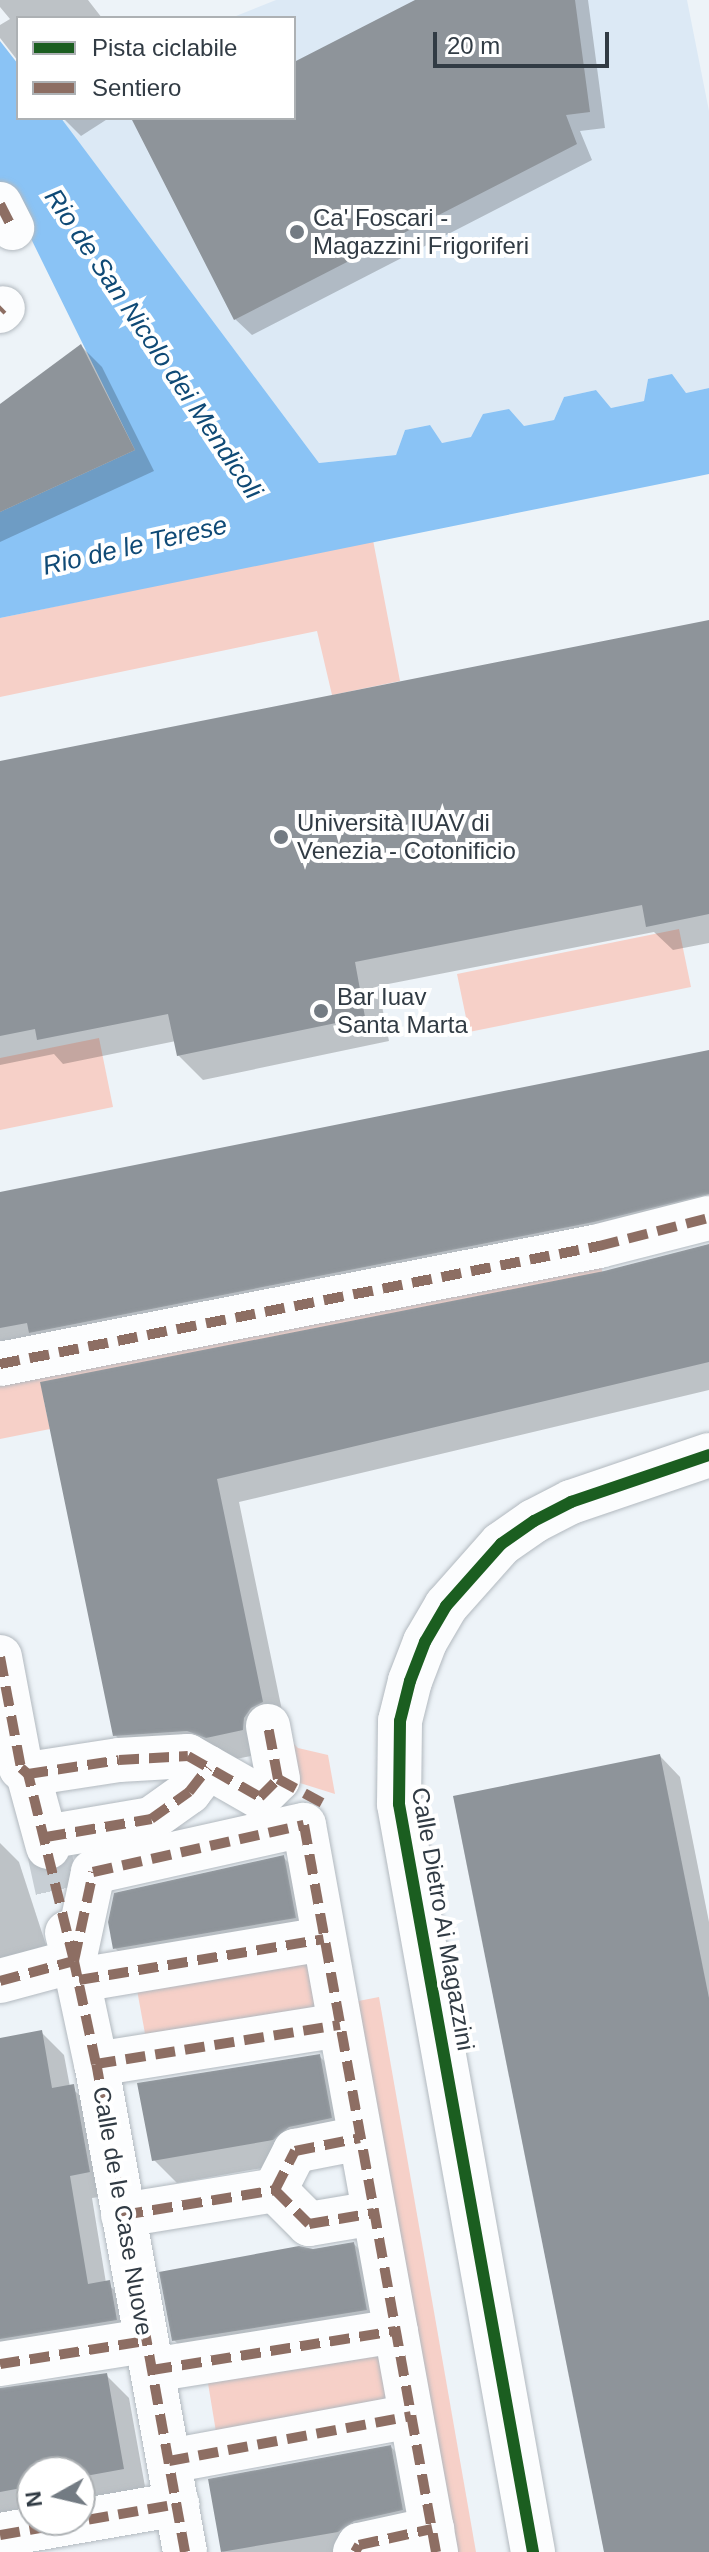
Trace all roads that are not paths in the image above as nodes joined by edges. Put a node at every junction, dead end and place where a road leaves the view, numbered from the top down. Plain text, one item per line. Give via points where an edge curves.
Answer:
1 (709, 1218) edge
2 (0, 1364) edge
3 (709, 1455) edge
4 (0, 1657) edge
5 (6, 1717) edge
6 (268, 1726) dead end
7 (208, 1768) junction
8 (28, 1774) junction
9 (278, 1779) junction
10 (326, 1805) dead end
11 (324, 1939) junction
12 (76, 1971) junction
13 (0, 1981) edge
14 (340, 2025) junction
15 (96, 2064) junction
16 (360, 2138) junction
17 (275, 2190) junction
18 (374, 2213) junction
19 (123, 2215) junction
20 (396, 2331) junction
21 (149, 2356) junction
22 (0, 2364) edge
23 (411, 2416) junction
24 (169, 2461) junction
25 (177, 2504) junction
26 (0, 2535) edge
27 (434, 2541) edge
28 (185, 2552) edge
29 (355, 2552) edge
30 (533, 2552) edge

1 - 2 street via 609,1244
3 - 30 street, Calle Dietro Ai Magazzini via 571,1502 501,1544 446,1606 420,1655 400,1721 399,1804
4 - 5 street
5 - 8 street via 21,1768
6 - 9 street
7 - 8 street via 188,1756 154,1756
7 - 8 street via 189,1792 151,1819 47,1842
7 - 9 street via 260,1797
9 - 10 street
11 - 12 street
11 - 12 street, Calle de le Case Nuove via 304,1825 76,1882
11 - 14 street
12 - 13 street
12 - 15 street, Calle de le Case Nuove
14 - 15 street
14 - 16 street
15 - 19 street, Calle de le Case Nuove
16 - 17 street via 295,2151
16 - 18 street
17 - 18 street via 309,2224
17 - 19 street
18 - 20 street
19 - 21 street, Calle de le Case Nuove
20 - 21 street
20 - 23 street
21 - 22 street
21 - 24 street, Calle de le Case Nuove
23 - 24 street
23 - 27 street
24 - 25 street, Calle de le Case Nuove
25 - 26 street
25 - 28 street, Calle de le Case Nuove
27 - 29 street via 359,2545

